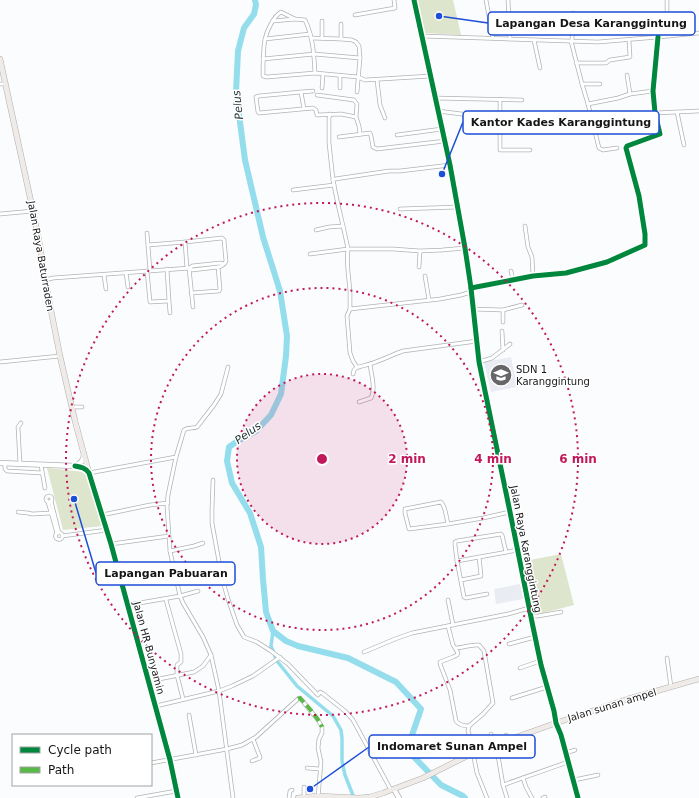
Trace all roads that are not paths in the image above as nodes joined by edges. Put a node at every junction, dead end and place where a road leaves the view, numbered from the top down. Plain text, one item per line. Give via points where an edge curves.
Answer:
1 (394, 0) edge
2 (414, 0) edge
3 (486, 0) edge
4 (508, 0) edge
5 (667, 0) edge
6 (573, 13) dead end
7 (355, 15) dead end
8 (295, 19) junction
9 (273, 21) junction
10 (322, 21) dead end
11 (341, 24) dead end
12 (699, 33) edge
13 (311, 36) junction
14 (422, 36) junction
15 (668, 36) junction
16 (322, 38) junction
17 (492, 38) junction
18 (510, 38) junction
19 (658, 38) junction
20 (265, 39) junction
21 (341, 39) junction
22 (534, 40) junction
23 (629, 40) junction
24 (571, 41) junction
25 (314, 54) junction
26 (360, 58) junction
27 (0, 59) edge
28 (264, 59) junction
29 (576, 63) junction
30 (540, 68) dead end
31 (315, 73) junction
32 (322, 74) junction
33 (340, 75) junction
34 (628, 75) dead end
35 (431, 76) junction
36 (358, 77) junction
37 (377, 80) junction
38 (0, 84) edge
39 (6, 84) junction
40 (582, 84) junction
41 (600, 84) dead end
42 (322, 88) dead end
43 (340, 88) dead end
44 (653, 90) junction
45 (313, 91) dead end
46 (302, 92) junction
47 (357, 92) dead end
48 (630, 94) junction
49 (317, 95) dead end
50 (435, 98) junction
51 (500, 100) junction
52 (522, 100) dead end
53 (588, 104) junction
54 (304, 109) junction
55 (438, 111) junction
56 (699, 111) edge
57 (677, 112) junction
58 (655, 113) junction
59 (330, 114) junction
60 (485, 116) dead end
61 (356, 117) junction
62 (385, 118) dead end
63 (442, 129) junction
64 (360, 134) junction
65 (397, 135) dead end
66 (339, 137) dead end
67 (445, 142) junction
68 (684, 145) dead end
69 (617, 148) dead end
70 (530, 150) dead end
71 (450, 165) junction
72 (333, 180) junction
73 (334, 186) junction
74 (293, 190) dead end
75 (458, 207) junction
76 (400, 209) dead end
77 (33, 211) junction
78 (0, 214) edge
79 (343, 226) junction
80 (525, 226) dead end
81 (316, 230) dead end
82 (147, 234) dead end
83 (185, 242) junction
84 (148, 245) junction
85 (465, 248) junction
86 (348, 249) junction
87 (420, 251) junction
88 (310, 254) dead end
89 (224, 264) junction
90 (419, 267) dead end
91 (189, 268) junction
92 (218, 268) junction
93 (167, 269) junction
94 (511, 270) dead end
95 (148, 271) junction
96 (126, 273) junction
97 (104, 275) junction
98 (425, 276) dead end
99 (533, 276) junction
100 (45, 280) junction
101 (513, 280) junction
102 (128, 287) dead end
103 (106, 290) dead end
104 (471, 290) junction
105 (191, 293) junction
106 (429, 300) junction
107 (169, 301) junction
108 (522, 306) dead end
109 (193, 307) dead end
110 (350, 309) junction
111 (473, 309) junction
112 (503, 310) junction
113 (170, 313) dead end
114 (503, 322) dead end
115 (502, 331) dead end
116 (477, 341) junction
117 (510, 344) dead end
118 (503, 350) junction
119 (60, 356) junction
120 (0, 362) edge
121 (479, 362) junction
122 (370, 364) junction
123 (357, 367) junction
124 (228, 368) dead end
125 (353, 374) dead end
126 (359, 402) dead end
127 (82, 407) dead end
128 (72, 408) junction
129 (21, 423) dead end
130 (84, 453) junction
131 (176, 456) junction
132 (2, 463) edge
133 (20, 464) junction
134 (41, 465) junction
135 (75, 466) junction
136 (42, 473) junction
137 (89, 473) junction
138 (213, 480) dead end
139 (45, 488) dead end
140 (168, 503) junction
141 (18, 512) dead end
142 (510, 512) junction
143 (51, 513) junction
144 (102, 515) junction
145 (448, 524) junction
146 (107, 530) junction
147 (59, 534) junction
148 (168, 536) junction
149 (203, 542) dead end
150 (112, 544) junction
151 (518, 550) junction
152 (170, 551) junction
153 (506, 552) junction
154 (479, 557) junction
155 (457, 561) junction
156 (173, 566) junction
157 (120, 574) junction
158 (461, 580) junction
159 (198, 591) dead end
160 (487, 594) dead end
161 (180, 596) junction
162 (166, 600) junction
163 (448, 600) dead end
164 (128, 605) junction
165 (529, 608) junction
166 (561, 612) dead end
167 (530, 616) junction
168 (453, 625) junction
169 (448, 626) junction
170 (535, 637) junction
171 (509, 644) dead end
172 (455, 648) junction
173 (364, 652) dead end
174 (211, 655) junction
175 (280, 657) junction
176 (666, 658) dead end
177 (540, 661) junction
178 (520, 668) dead end
179 (178, 675) junction
180 (699, 679) edge
181 (149, 681) junction
182 (547, 687) junction
183 (671, 687) junction
184 (219, 691) junction
185 (512, 698) dead end
186 (183, 699) junction
187 (156, 706) junction
188 (189, 715) dead end
189 (556, 723) junction
190 (469, 726) junction
191 (491, 734) dead end
192 (506, 734) dead end
193 (253, 739) junction
194 (508, 740) junction
195 (495, 745) junction
196 (227, 749) junction
197 (575, 750) dead end
198 (474, 753) junction
199 (566, 754) junction
200 (196, 755) junction
201 (170, 760) junction
202 (252, 761) dead end
203 (568, 762) junction
204 (152, 763) edge
205 (307, 768) dead end
206 (320, 769) junction
207 (598, 775) dead end
208 (523, 778) junction
209 (574, 780) junction
210 (503, 785) junction
211 (304, 787) dead end
212 (292, 790) dead end
213 (392, 790) junction
214 (177, 791) junction
215 (318, 797) edge
216 (137, 798) edge
217 (178, 798) edge
218 (233, 798) edge
219 (289, 798) edge
220 (298, 798) edge
221 (304, 798) edge
222 (352, 798) edge
223 (359, 798) edge
224 (399, 798) edge
225 (487, 798) edge
226 (507, 798) edge
227 (532, 798) edge
228 (578, 798) edge

1 - 7 street via 395,8
2 - 14 street, Jalan Raya Karanggintung
3 - 17 street
4 - 18 street
5 - 15 street
6 - 24 street
8 - 9 street
8 - 9 street via 281,12
8 - 13 street via 305,20
9 - 20 street
10 - 16 street
11 - 21 street
12 - 15 street
13 - 16 street
13 - 20 street
13 - 25 street
14 - 17 street
14 - 35 street, Jalan Raya Karanggintung
15 - 19 street
16 - 21 street
17 - 18 street
18 - 22 street
19 - 23 street
19 - 44 street
20 - 28 street
21 - 26 street via 356,42
22 - 24 street
22 - 30 street
23 - 24 street
23 - 29 street via 630,57 606,63
24 - 29 street
25 - 26 street
25 - 28 street
25 - 31 street
26 - 36 street
27 - 39 main road, Jalan Raya Baturraden
28 - 31 street via 264,77
29 - 40 street
31 - 32 street
32 - 33 street
32 - 42 street
33 - 36 street
33 - 43 street
34 - 48 street
35 - 37 street
35 - 50 street, Jalan Raya Karanggintung
36 - 37 street
36 - 47 street
37 - 62 street via 380,105
38 - 39 street
39 - 77 main road, Jalan Raya Baturraden
40 - 41 street
40 - 53 street
44 - 48 street
44 - 58 street
45 - 46 street
46 - 54 street
46 - 54 street via 256,97 259,113
48 - 53 street
49 - 61 street via 354,100 357,104
50 - 51 street
50 - 55 street, Jalan Raya Karanggintung
51 - 52 street
51 - 70 street via 500,150
53 - 69 street via 599,148
54 - 59 street via 315,108 317,115
55 - 60 street
55 - 63 street, Jalan Raya Karanggintung
56 - 57 street
57 - 58 street
57 - 68 street
58 - 99 street via 660,134 626,148 639,196 645,246 607,262 566,273
59 - 61 street
59 - 72 street via 329,143
61 - 64 street
63 - 65 street
63 - 67 street, Jalan Raya Karanggintung
64 - 66 street
64 - 67 street via 370,133 373,147 377,149
67 - 71 street, Jalan Raya Karanggintung
71 - 72 street
71 - 75 street, Jalan Raya Karanggintung
72 - 73 street
73 - 74 street
73 - 79 street
75 - 76 street
75 - 85 street, Jalan Raya Karanggintung
77 - 78 street
77 - 100 main road, Jalan Raya Baturraden
79 - 81 street
79 - 86 street
80 - 99 street
82 - 84 street
83 - 84 street
83 - 89 street via 223,239 226,261
83 - 91 street
84 - 95 street
85 - 87 street
85 - 104 street, Jalan Raya Karanggintung
86 - 87 street
86 - 88 street
86 - 110 street
87 - 90 street
89 - 91 street
89 - 92 street
91 - 92 street
91 - 93 street
91 - 105 street
92 - 105 street via 219,291
93 - 95 street
93 - 107 street
94 - 101 street
95 - 96 street
95 - 107 street via 150,302
96 - 97 street
96 - 102 street
97 - 100 street
97 - 103 street
98 - 106 street
99 - 101 street
100 - 119 main road, Jalan Raya Baturraden
101 - 104 street
104 - 106 street via 461,295
104 - 111 street, Jalan Raya Karanggintung
105 - 109 street
106 - 110 street
107 - 113 street
108 - 112 street
110 - 123 street via 347,316 350,353
111 - 112 street
111 - 116 street, Jalan Raya Karanggintung
112 - 114 street
115 - 118 street
116 - 121 street, Jalan Raya Karanggintung
116 - 122 street via 403,351
117 - 118 street
118 - 121 street via 492,358
119 - 120 street
119 - 128 main road, Jalan Raya Baturraden
121 - 142 street, Jalan Raya Karanggintung
122 - 123 street
122 - 126 street via 373,394 371,398
123 - 125 street
124 - 131 street via 221,394 197,427 184,430
127 - 128 street
128 - 130 main road, Jalan Raya Baturraden
129 - 133 street via 18,427
130 - 135 street via 83,459
130 - 137 main road, Jalan Raya Baturraden
131 - 137 street
131 - 140 street
132 - 133 street
132 - 136 street via 8,471
133 - 134 street
134 - 135 street
134 - 136 street
135 - 137 street via 84,468
136 - 139 street
137 - 144 main road, Jalan HR Bunyamin
138 - 175 street via 212,523 222,578 237,625 244,637
140 - 144 street
140 - 148 street
141 - 143 street
142 - 145 street
142 - 151 street, Jalan Raya Karanggintung
143 - 147 street
143 - 147 street via 50,502
144 - 146 main road, Jalan HR Bunyamin
145 - 145 street via 441,502 405,508 409,529
146 - 147 street
146 - 150 main road, Jalan HR Bunyamin
148 - 150 street
148 - 152 street
149 - 152 street
150 - 157 main road, Jalan HR Bunyamin
151 - 153 street
151 - 165 street, Jalan Raya Karanggintung
152 - 156 street
153 - 154 street
153 - 155 street via 501,534 493,535 455,542
154 - 155 street
154 - 158 street via 481,576
155 - 158 street
156 - 157 street
156 - 161 street
157 - 164 main road, Jalan HR Bunyamin
158 - 160 street via 466,598
159 - 161 street
161 - 162 street
161 - 174 street
162 - 164 street
162 - 179 street via 181,654 181,662 177,665
163 - 168 street
164 - 181 main road, Jalan HR Bunyamin
165 - 167 street, Jalan Raya Karanggintung
165 - 168 street
166 - 167 street
167 - 170 street, Jalan Raya Karanggintung
168 - 169 street
169 - 172 street
169 - 173 street via 404,635
170 - 171 street
170 - 177 street, Jalan Raya Karanggintung
172 - 190 street via 457,655 440,664 450,690 456,721 460,725
172 - 190 street via 479,645 484,651 493,703
174 - 179 street via 194,672
174 - 184 street
175 - 184 street via 253,676
175 - 213 street via 318,695 322,693 352,719
176 - 183 street
177 - 178 street
177 - 182 street, Jalan Raya Karanggintung
179 - 181 street
179 - 186 street
180 - 183 main road, Jalan sunan ampel
181 - 187 main road, Jalan HR Bunyamin
182 - 185 street
182 - 189 street, Jalan Raya Karanggintung
183 - 189 main road, Jalan sunan ampel
184 - 186 street
184 - 196 street
186 - 187 street
187 - 201 main road, Jalan HR Bunyamin
188 - 200 street
189 - 194 main road, Jalan sunan ampel
189 - 199 street, Jalan Raya Karanggintung
190 - 198 street
191 - 195 street
192 - 194 street
193 - 196 street
193 - 202 street via 260,757
193 - 206 street via 300,698 322,727 318,748
194 - 195 main road, Jalan sunan ampel
195 - 198 main road, Jalan sunan ampel
195 - 210 street
196 - 200 street
196 - 218 street
197 - 199 street
198 - 213 main road, Jalan sunan ampel
198 - 225 street via 477,772
199 - 203 street, Jalan Raya Karanggintung
200 - 201 street
201 - 204 street
201 - 214 main road, Jalan HR Bunyamin
203 - 208 street
203 - 209 street, Jalan Raya Karanggintung
205 - 206 street
206 - 215 street
207 - 209 street
208 - 210 street
208 - 227 street
209 - 228 street, Jalan Raya Karanggintung
210 - 226 street
211 - 221 street
212 - 219 street
213 - 223 main road, Jalan sunan ampel
213 - 224 street
214 - 216 street
214 - 217 main road, Jalan HR Bunyamin
215 - 221 main road, Jalan sunan ampel
215 - 222 main road, Jalan sunan ampel
220 - 221 main road, Jalan sunan ampel
222 - 223 main road, Jalan sunan ampel

